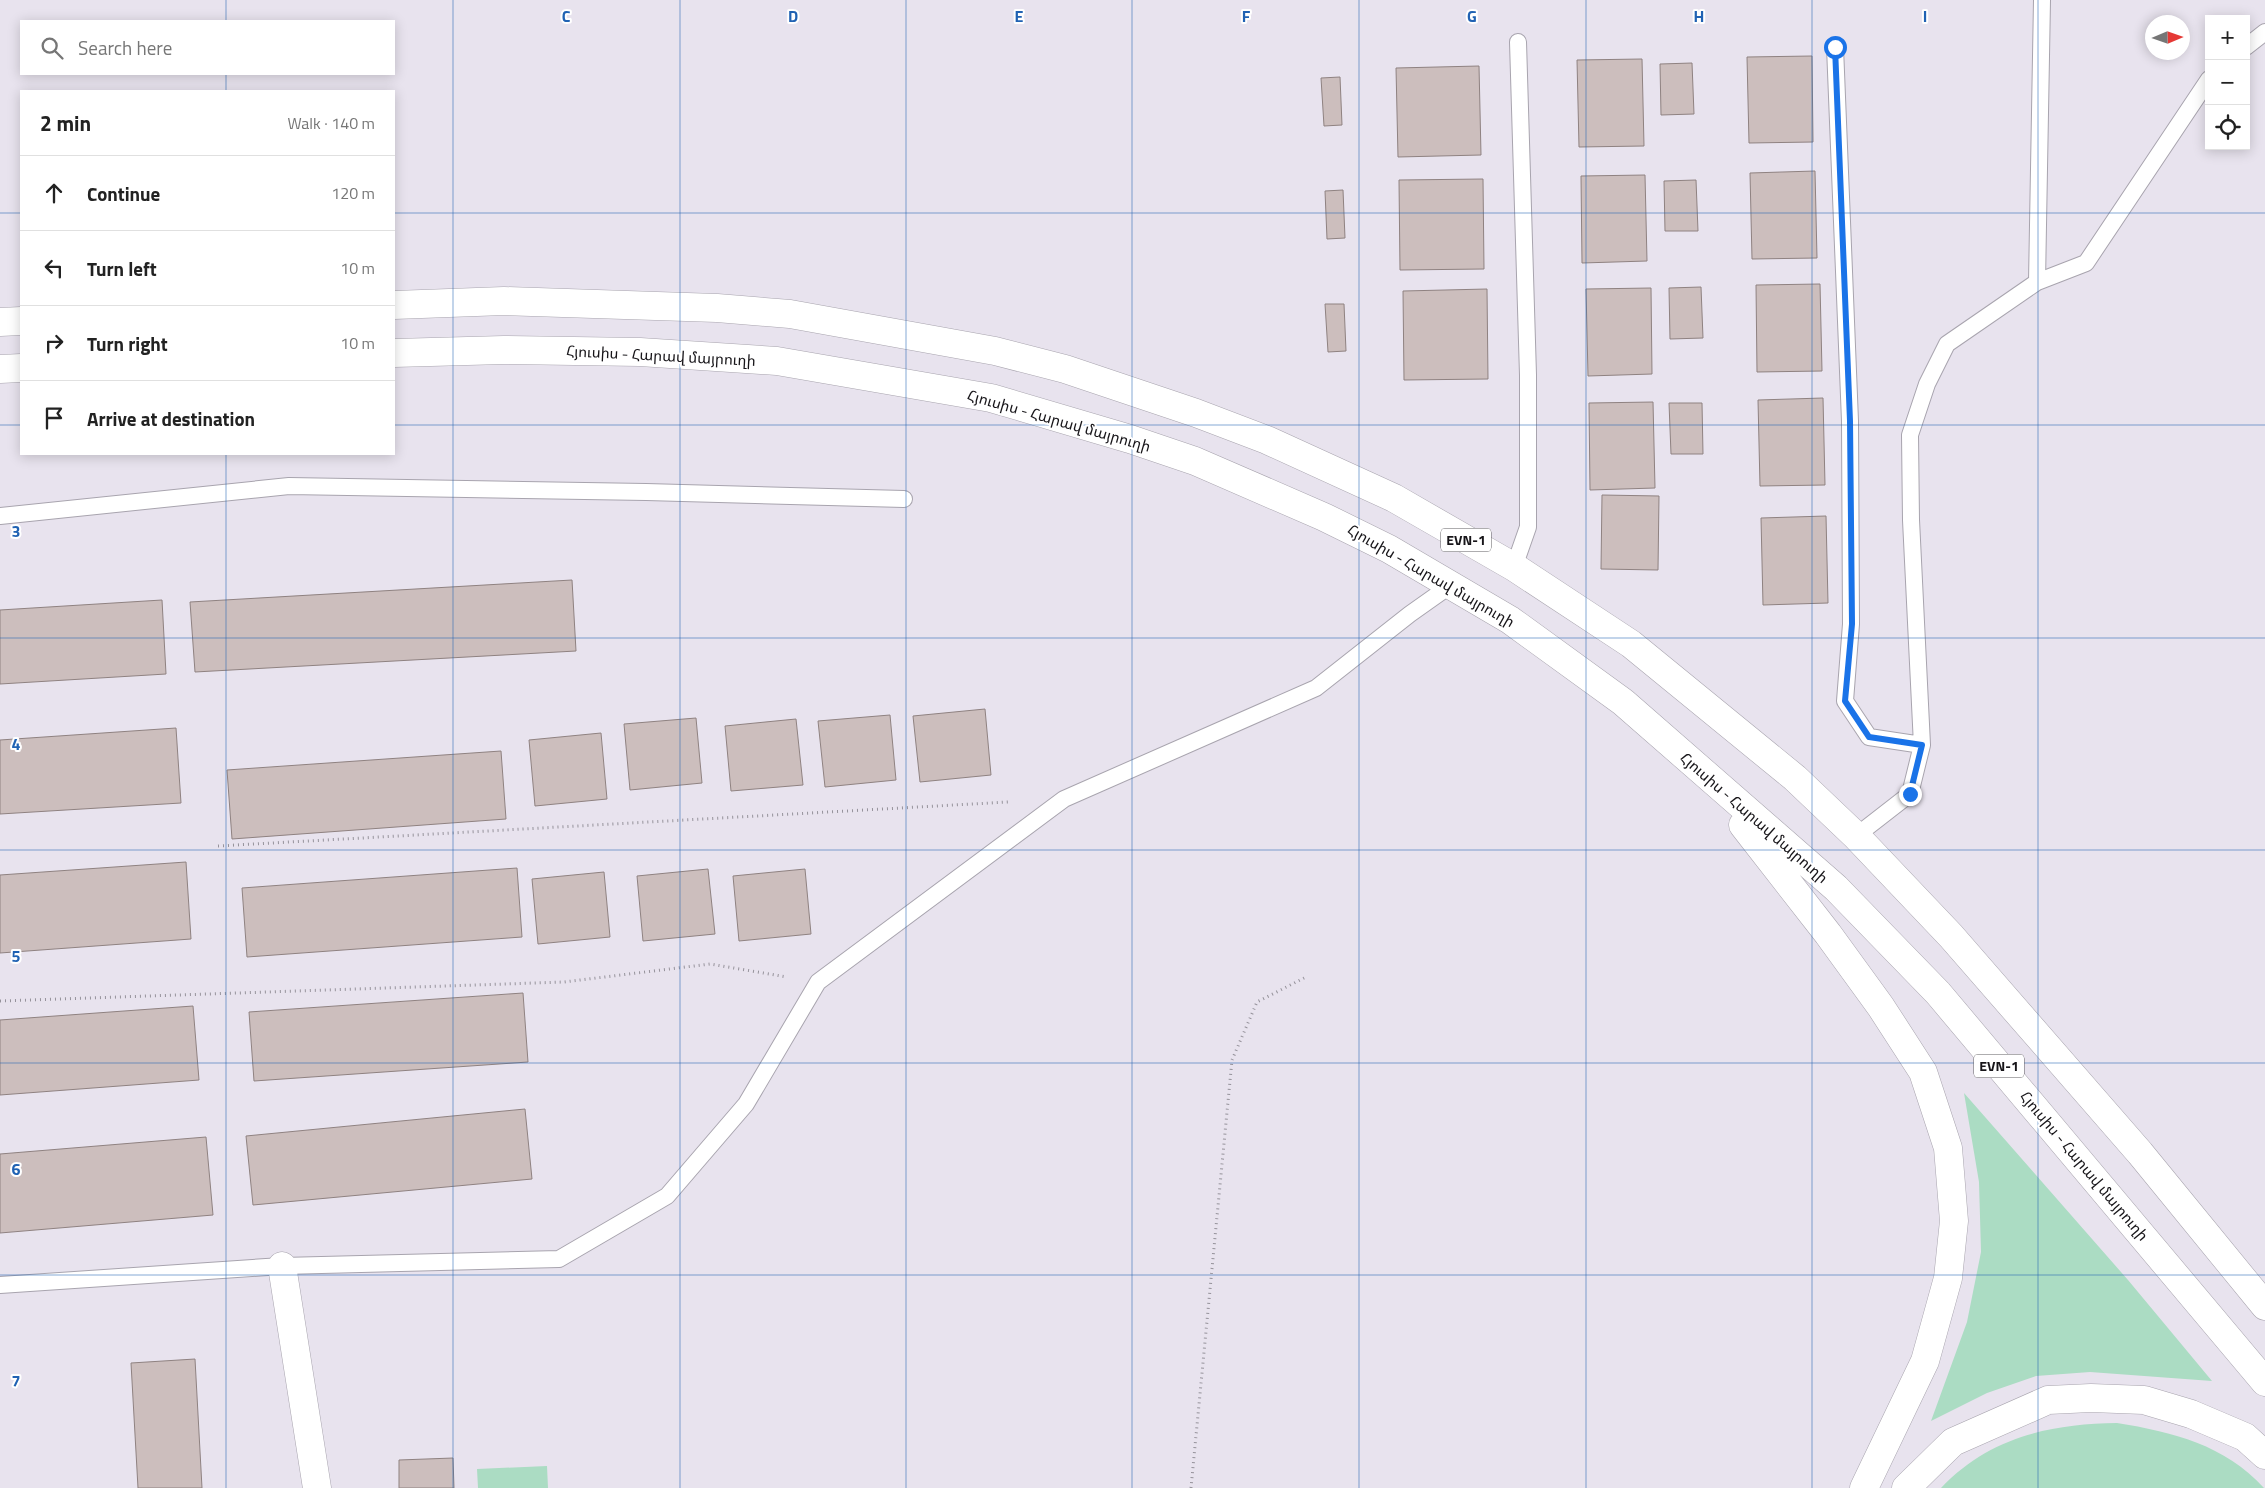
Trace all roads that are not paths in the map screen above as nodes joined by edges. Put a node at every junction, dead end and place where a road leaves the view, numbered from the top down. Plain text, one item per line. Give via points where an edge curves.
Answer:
1 (2042, 0) edge
2 (2265, 32) edge
3 (1518, 42) dead end
4 (2250, 43) edge
5 (1835, 47) dead end
6 (2205, 85) edge
7 (2037, 282) junction
8 (395, 305) edge
9 (395, 353) edge
10 (904, 499) dead end
11 (0, 516) edge
12 (1514, 567) junction
13 (1452, 585) junction
14 (1922, 745) junction
15 (1705, 776) junction
16 (1856, 836) junction
17 (282, 1266) junction
18 (0, 1285) edge
19 (2265, 1306) edge
20 (2265, 1382) edge
21 (2265, 1455) edge
22 (317, 1488) edge
23 (1864, 1488) edge
24 (1906, 1488) edge

1 - 7 lane
2 - 4 lane
3 - 12 lane via 1528,375 1528,527
5 - 14 lane via 1850,421 1852,624 1845,701 1869,737
6 - 7 lane via 2086,263
7 - 14 lane via 1948,344 1927,384 1910,435
8 - 12 main road, EVN-1 via 504,301 717,308 790,314 995,351 1124,388 1267,440 1394,498
9 - 13 main road, Հյուսիս - Հարավ մայրուղի / EVN-1 via 640,352 777,361 991,398 1195,461 1324,517
10 - 11 lane via 288,486
12 - 16 main road, EVN-1 via 1631,644 1795,778
13 - 15 main road, Հյուսիս - Հարավ մայրուղի / EVN-1 via 1510,620 1623,702
13 - 17 lane via 1316,688 1064,799 818,982 746,1104 667,1196 559,1259
14 - 16 lane via 1910,794
15 - 20 main road, Հյուսիս - Հարավ մայրուղի / EVN-1 via 1836,888 1938,993
15 - 23 main road via 1881,1006 1923,1072 1948,1148 1954,1221 1948,1278 1926,1361
16 - 19 main road, EVN-1 via 2044,1040
17 - 18 lane
17 - 22 main road
21 - 24 main road via 2245,1437 2191,1414 2144,1400 2048,1400 1953,1442

